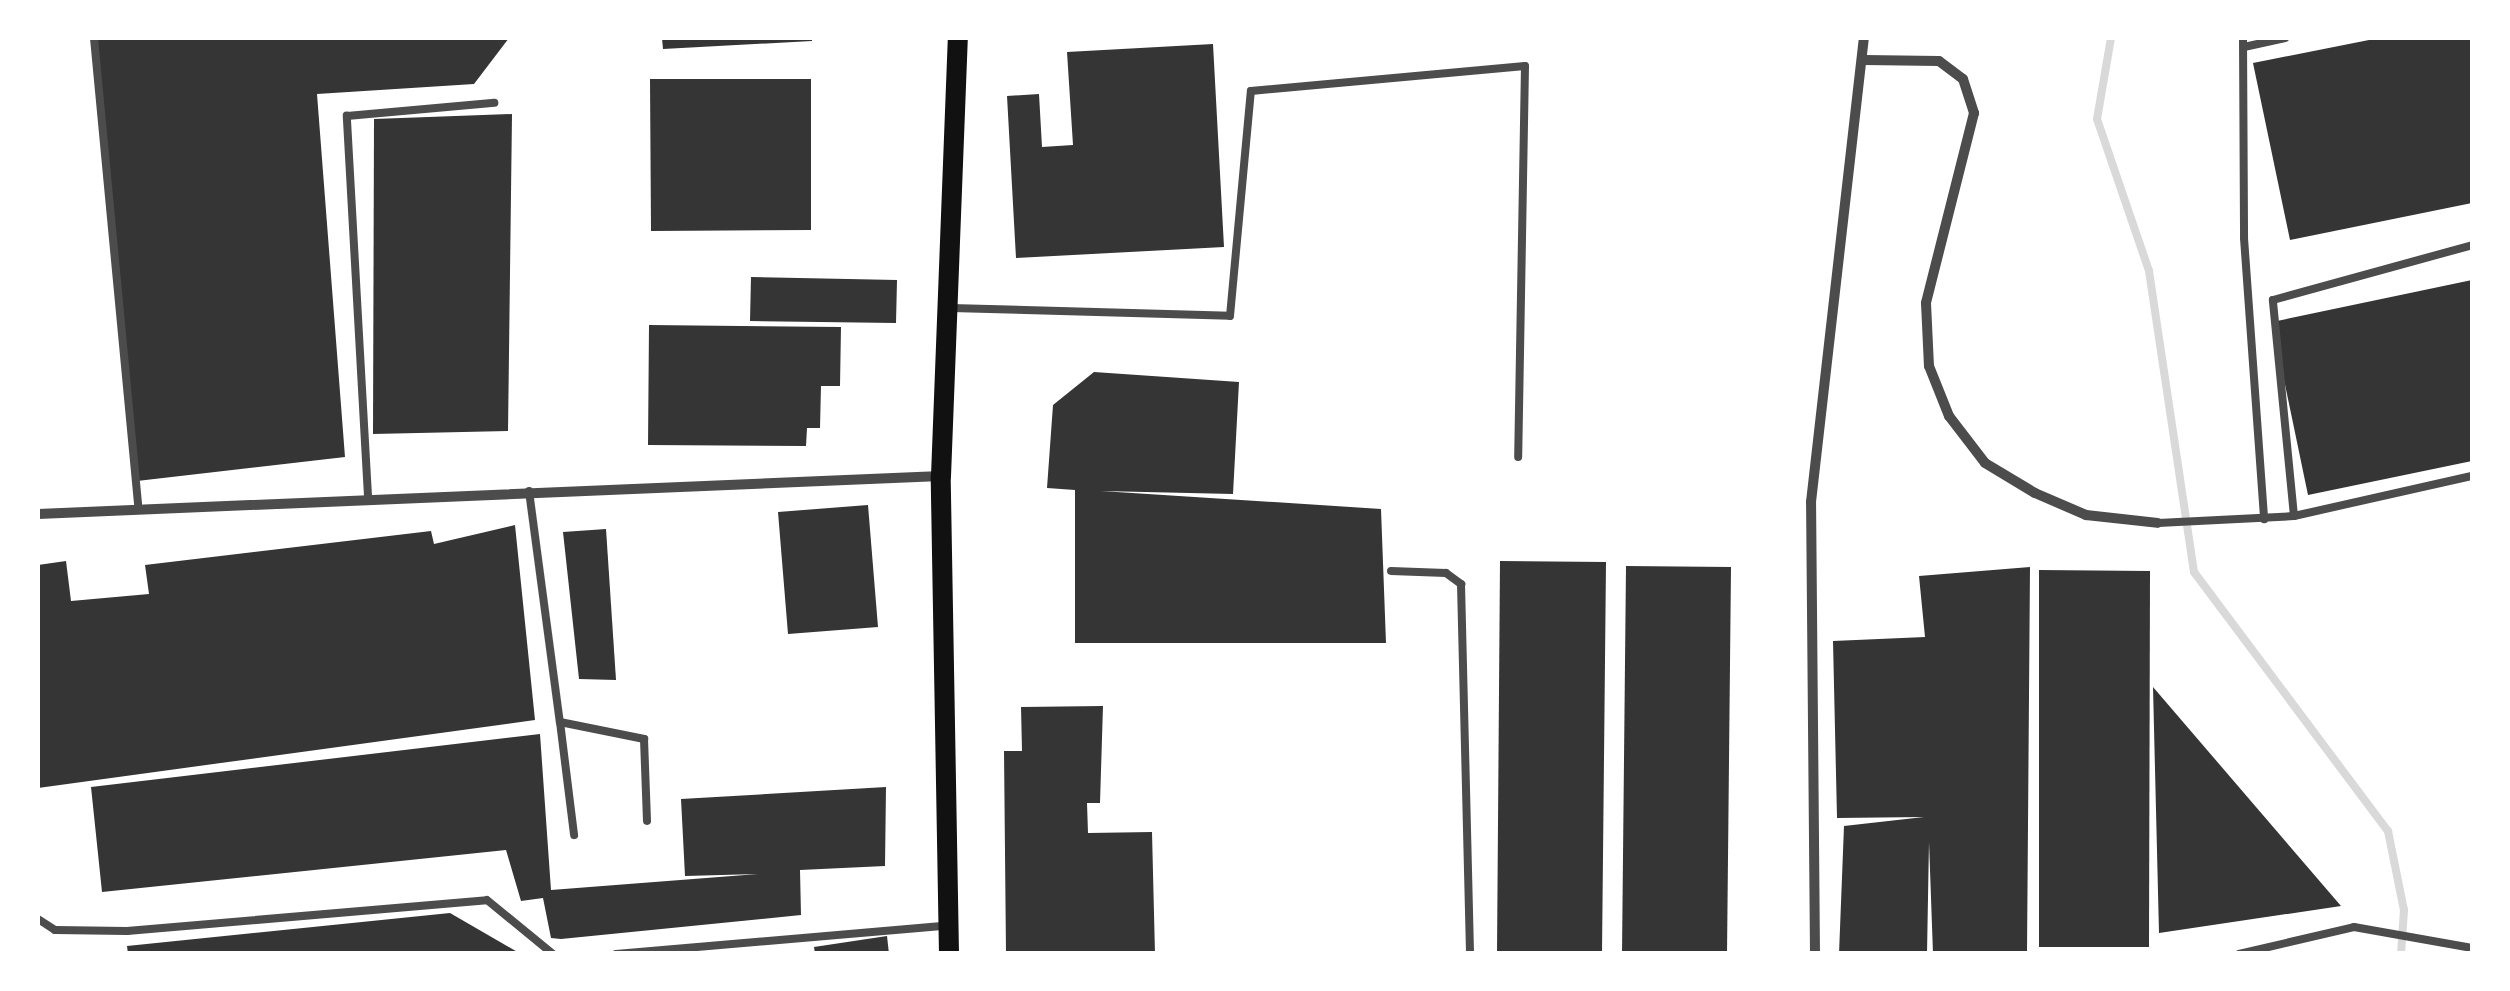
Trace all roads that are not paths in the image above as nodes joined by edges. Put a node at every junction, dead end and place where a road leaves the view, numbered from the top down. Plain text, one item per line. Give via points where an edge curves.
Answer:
1 (94, 38) edge
2 (958, 38) edge
3 (1864, 38) edge
4 (2286, 38) edge
5 (2244, 42) edge
6 (1864, 60) junction
7 (494, 103) dead end
8 (2472, 245) edge
9 (944, 308) junction
10 (1518, 457) dead end
11 (940, 476) junction
12 (2472, 476) edge
13 (528, 491) junction
14 (368, 496) junction
15 (138, 504) junction
16 (38, 514) edge
17 (2294, 516) junction
18 (2264, 519) junction
19 (2158, 523) joint
20 (1390, 571) dead end
21 (560, 722) junction
22 (648, 820) dead end
23 (574, 835) dead end
24 (38, 920) edge
25 (949, 926) junction
26 (2472, 948) edge
27 (553, 954) edge
28 (616, 954) edge
29 (949, 954) edge
30 (1470, 954) edge
31 (1815, 954) edge
32 (2238, 954) edge

1 - 15 lane
2 - 9 main road
3 - 6 street
4 - 5 lane
5 - 18 lane via 2245,257
6 - 19 street via 1939,62 1963,79 1974,113 1926,304 1929,366 1949,416 1986,463 2035,493 2086,514
6 - 31 street via 1811,502
7 - 14 lane via 348,116
8 - 17 lane via 2273,300
9 - 10 lane via 1230,316 1252,91 1525,66
9 - 11 main road
11 - 13 street
11 - 25 main road
12 - 17 lane
13 - 14 street
13 - 21 lane
14 - 15 street
15 - 16 street
17 - 18 lane
18 - 19 lane
20 - 30 lane via 1446,573 1461,584
21 - 22 lane via 570,731 635,730 644,739
21 - 23 lane
24 - 27 lane via 55,930 127,931 487,900
25 - 28 lane
25 - 29 main road
26 - 32 lane via 2354,927

